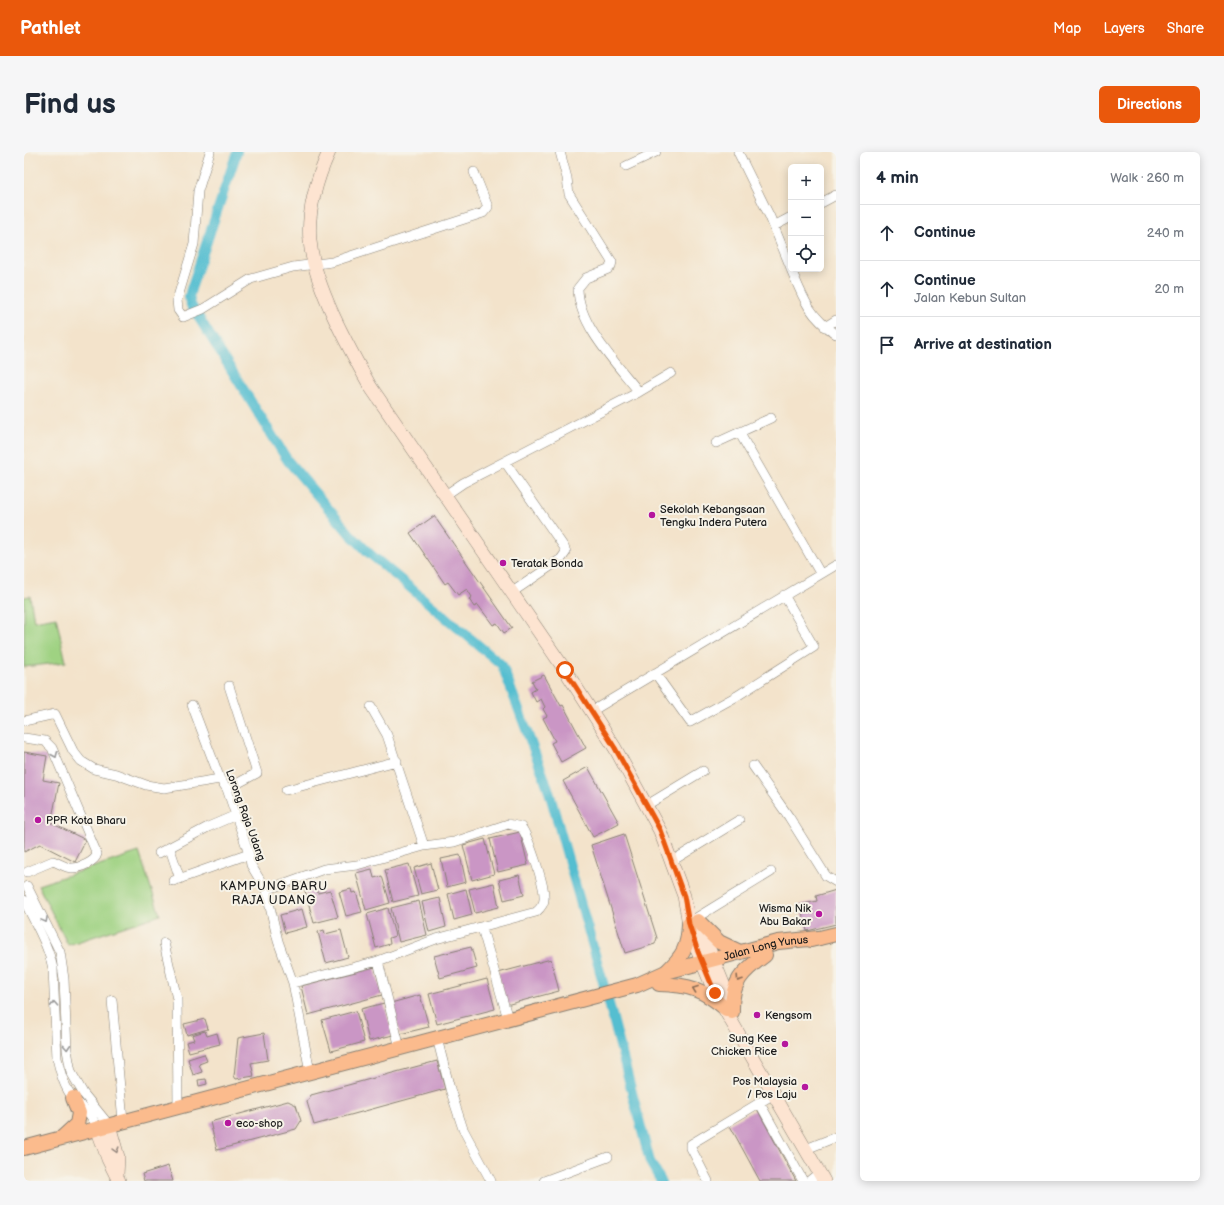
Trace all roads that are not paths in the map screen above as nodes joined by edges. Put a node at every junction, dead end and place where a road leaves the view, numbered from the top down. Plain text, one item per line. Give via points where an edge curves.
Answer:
1 (210, 152) edge
2 (329, 152) edge
3 (560, 152) edge
4 (656, 152) edge
5 (739, 152) edge
6 (626, 166) dead end
7 (474, 172) dead end
8 (836, 195) edge
9 (824, 201) edge
10 (788, 219) edge
11 (774, 226) junction
12 (788, 261) edge
13 (315, 265) junction
14 (792, 272) edge
15 (836, 320) edge
16 (825, 327) junction
17 (836, 334) edge
18 (671, 372) dead end
19 (639, 392) junction
20 (771, 418) dead end
21 (739, 432) junction
22 (716, 442) dead end
23 (505, 462) junction
24 (444, 496) junction
25 (836, 565) edge
26 (820, 573) junction
27 (512, 593) junction
28 (784, 595) junction
29 (655, 673) junction
30 (229, 686) dead end
31 (192, 705) dead end
32 (371, 707) dead end
33 (592, 711) junction
34 (24, 721) edge
35 (24, 738) edge
36 (397, 761) junction
37 (753, 766) dead end
38 (703, 771) dead end
39 (220, 779) junction
40 (227, 789) junction
41 (286, 790) dead end
42 (647, 805) junction
43 (236, 815) junction
44 (739, 820) dead end
45 (424, 846) junction
46 (170, 849) junction
47 (159, 853) dead end
48 (249, 854) junction
49 (672, 862) junction
50 (25, 871) edge
51 (771, 872) dead end
52 (836, 882) edge
53 (25, 887) edge
54 (266, 890) junction
55 (24, 900) edge
56 (695, 921) junction
57 (482, 928) junction
58 (836, 934) edge
59 (819, 938) junction
60 (164, 943) dead end
61 (740, 952) junction
62 (765, 955) junction
63 (378, 961) junction
64 (710, 965) junction
65 (662, 978) junction
66 (292, 983) junction
67 (112, 1000) dead end
68 (731, 1015) junction
69 (508, 1019) junction
70 (437, 1038) junction
71 (400, 1048) junction
72 (310, 1072) junction
73 (774, 1094) junction
74 (73, 1098) junction
75 (760, 1102) junction
76 (178, 1107) junction
77 (123, 1121) junction
78 (103, 1127) junction
79 (62, 1137) junction
80 (836, 1137) edge
81 (24, 1148) edge
82 (806, 1149) junction
83 (608, 1157) dead end
84 (821, 1177) edge
85 (118, 1178) edge
86 (561, 1178) edge
87 (491, 1181) edge
88 (544, 1181) edge
89 (708, 1181) edge
90 (803, 1181) edge
91 (808, 1181) edge

1 - 13 street via 198,191 194,244 178,300 178,310 183,317 203,309 251,279 293,267
2 - 13 main road via 314,200 311,219 310,240
3 - 19 street via 569,194 612,262 608,269 586,278 578,288 585,317 597,338
4 - 6 street
5 - 11 street
7 - 13 street via 488,207 484,213 332,262
8 - 9 street
10 - 11 street
11 - 12 street
13 - 24 main road via 331,309 370,386
14 - 16 street via 806,306
15 - 16 street
16 - 17 street
18 - 19 street
19 - 23 street
20 - 21 street
21 - 22 street
21 - 26 street
23 - 24 street
23 - 27 street via 566,552 561,559
24 - 27 main road
25 - 26 street
26 - 28 street
27 - 33 main road
28 - 29 street
28 - 29 street via 814,647 744,692 690,722
29 - 33 street
30 - 40 street via 257,773
31 - 39 street, Lorong Raja Udang
32 - 36 street via 388,735
33 - 42 main road
34 - 39 street via 55,714 73,751 81,761 94,769 146,785 164,788
35 -> 50 street via 45,741 52,748 96,851 96,857 92,862 72,868 53,861
36 - 41 street
36 - 45 street
37 - 52 street via 826,876
38 - 42 street
39 - 40 street, Lorong Raja Udang
40 - 43 street, Lorong Raja Udang
42 - 49 main road
43 - 46 street via 208,827
43 - 48 street, Lorong Raja Udang
44 - 49 street
45 - 54 street via 357,865 324,869
45 - 57 street via 454,842 508,824 521,827 526,833 544,896 541,908 529,915
46 - 47 street
46 - 48 street via 176,880
48 - 54 street, Lorong Raja Udang via 250,865
49 - 56 main road
50 - 53 street via 30,878
51 - 56 street
53 -> 78 street via 60,952 71,1072
54 - 66 street, Lorong Raja Udang via 278,942
74 -> 55 street via 60,1072 57,1058 53,969 47,947
56 - 61 main road via 719,942
56 - 64 main road
56 - 65 main road via 686,949
57 - 63 street via 436,939
57 - 69 street
58 - 59 main road, Jalan Long Yunus
59 - 61 main road, Jalan Long Yunus via 778,942
59 - 62 main road, Jalan Long Yunus
60 - 76 street via 177,999
61 - 64 main road, Jalan Long Yunus
62 - 64 main road, Jalan Long Yunus
62 -> 68 main road via 741,975 735,986
63 - 66 street
63 - 71 street
64 - 65 main road
64 - 68 main road via 726,992
68 -> 65 main road via 699,989
65 - 69 main road
66 - 72 street, Lorong Raja Udang
67 - 77 street
68 - 73 main road
69 - 70 main road
70 - 71 main road
70 - 87 street via 463,1129
71 - 72 main road
72 - 76 main road
73 - 75 street
73 - 82 main road
74 - 78 street
74 - 79 main road via 79,1113 77,1124
75 - 89 street via 691,1144
75 - 90 street
76 - 77 main road
77 - 78 main road
78 - 79 main road
78 - 85 main road via 108,1159
79 - 81 main road
80 - 82 street
82 - 84 main road
83 - 86 street
84 - 91 street
86 - 88 street

